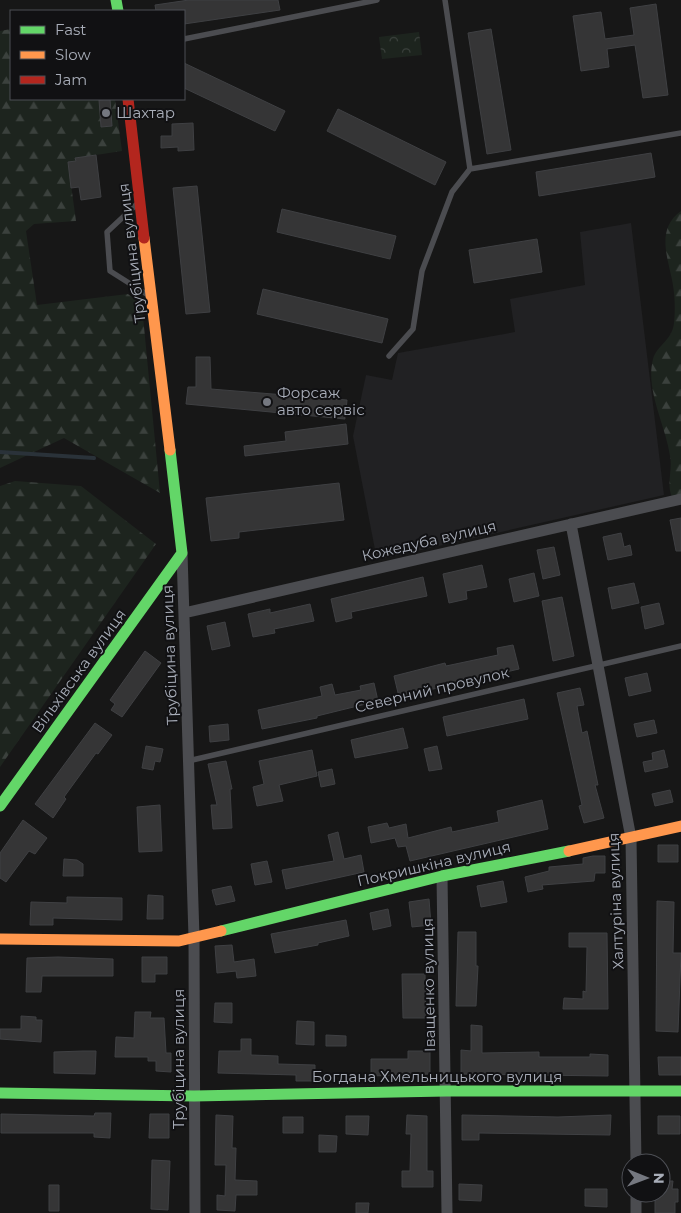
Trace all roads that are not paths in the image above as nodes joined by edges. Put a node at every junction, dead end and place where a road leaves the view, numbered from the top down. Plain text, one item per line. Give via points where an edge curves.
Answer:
1 (377, 0) edge
2 (444, 0) edge
3 (185, 40) edge
4 (128, 100) edge
5 (681, 133) edge
6 (470, 169) junction
7 (141, 200) junction
8 (153, 299) junction
9 (389, 356) dead end
10 (681, 499) edge
11 (571, 524) junction
12 (182, 553) junction
13 (184, 613) junction
14 (681, 646) edge
15 (598, 664) junction
16 (188, 761) junction
17 (0, 806) edge
18 (681, 826) edge
19 (631, 838) junction
20 (442, 876) junction
21 (194, 937) junction
22 (0, 939) edge
23 (446, 1091) junction
24 (681, 1091) edge
25 (636, 1092) junction
26 (0, 1093) edge
27 (194, 1096) junction
28 (636, 1153) edge
29 (195, 1213) edge
30 (447, 1213) edge

1 - 3 lane
2 - 6 lane
4 - 7 street, Трубіцина вулиця
5 - 6 lane
6 - 9 lane via 452,192 422,271 413,329
7 - 8 street, Трубіцина вулиця
7 - 8 lane via 107,232 110,270
8 - 12 street, Трубіцина вулиця
10 - 11 street, Кожедуба вулиця
11 - 13 street, Кожедуба вулиця
11 - 15 street, Халтуріна вулиця
12 - 13 street, Трубіцина вулиця
12 - 17 street, Вільхівська вулиця
13 - 16 street, Трубіцина вулиця
14 - 15 lane, Северний провулок
15 - 16 lane, Северний провулок
15 - 19 street, Халтуріна вулиця
16 - 21 street, Трубіцина вулиця
18 - 19 street, Покришкіна вулиця
19 - 20 street, Покришкіна вулиця
19 - 25 street, Халтуріна вулиця
20 - 21 street, Покришкіна вулиця
20 - 23 street, Іващенко вулиця
21 - 22 street, Покришкіна вулиця via 179,942
21 - 27 street, Трубіцина вулиця
23 - 25 street, Богдана Хмельницького вулиця
23 - 27 street, Богдана Хмельницького вулиця
23 - 30 street, Іващенко вулиця
24 - 25 street, Богдана Хмельницького вулиця
25 - 28 street, Халтуріна вулиця
26 - 27 street, Богдана Хмельницького вулиця
27 - 29 street, Трубіцина вулиця

